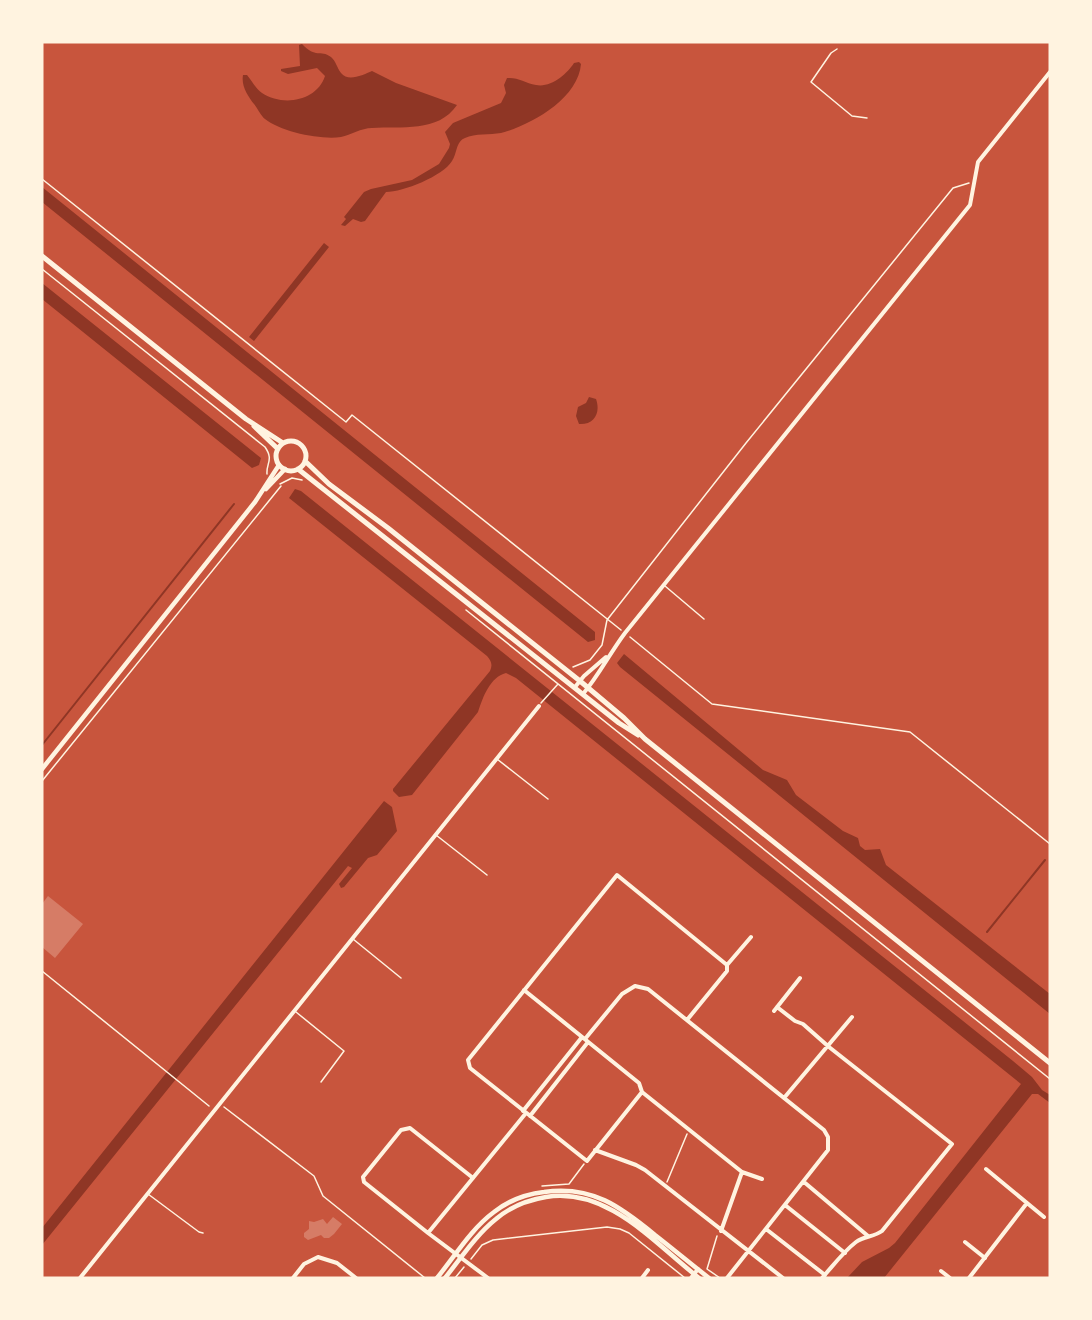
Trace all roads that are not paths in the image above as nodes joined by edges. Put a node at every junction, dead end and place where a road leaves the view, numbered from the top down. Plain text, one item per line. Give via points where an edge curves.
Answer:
1 (837, 49) dead end
2 (1050, 72) edge
3 (867, 118) dead end
4 (42, 256) edge
5 (246, 419) junction
6 (283, 443) junction
7 (278, 449) junction
8 (305, 461) junction
9 (279, 465) junction
10 (285, 469) junction
11 (298, 469) junction
12 (264, 490) junction
13 (664, 585) junction
14 (704, 619) dead end
15 (609, 655) junction
16 (580, 681) junction
17 (575, 687) junction
18 (588, 688) junction
19 (583, 694) junction
20 (538, 706) road end
21 (645, 739) junction
22 (496, 758) junction
23 (42, 768) edge
24 (548, 799) dead end
25 (435, 834) junction
26 (487, 875) dead end
27 (751, 937) dead end
28 (352, 938) junction
29 (728, 965) junction
30 (401, 978) dead end
31 (800, 978) dead end
32 (524, 990) junction
33 (294, 1010) junction
34 (852, 1017) dead end
35 (687, 1020) junction
36 (585, 1039) junction
37 (829, 1047) junction
38 (1050, 1063) edge
39 (321, 1082) dead end
40 (642, 1092) junction
41 (784, 1098) junction
42 (526, 1114) junction
43 (595, 1150) junction
44 (986, 1169) dead end
45 (742, 1172) junction
46 (472, 1178) junction
47 (762, 1179) dead end
48 (804, 1182) junction
49 (148, 1193) junction
50 (1027, 1203) junction
51 (785, 1205) junction
52 (1044, 1217) dead end
53 (766, 1229) junction
54 (721, 1231) junction
55 (203, 1233) dead end
56 (428, 1233) junction
57 (868, 1236) junction
58 (965, 1242) dead end
59 (748, 1251) junction
60 (845, 1253) junction
61 (459, 1255) junction
62 (986, 1258) junction
63 (698, 1269) junction
64 (648, 1270) dead end
65 (941, 1271) dead end
66 (692, 1276) edge
67 (823, 1276) edge
68 (80, 1278) edge
69 (293, 1278) edge
70 (356, 1278) edge
71 (437, 1278) edge
72 (445, 1278) edge
73 (488, 1278) edge
74 (642, 1278) edge
75 (699, 1278) edge
76 (709, 1278) edge
77 (727, 1278) edge
78 (783, 1278) edge
79 (950, 1278) edge
80 (969, 1278) edge

1 - 3 lane via 811,82 852,116
2 - 13 street via 978,162 970,205
4 - 5 main road
5 - 6 main road
5 - 7 main road
6 - 7 main road
6 - 8 main road via 301,444
7 - 9 main road
8 - 11 main road
8 - 16 main road
9 - 10 main road
9 - 12 street
10 - 11 main road
10 - 12 street
11 - 17 main road
12 - 23 street
13 - 14 lane
13 - 15 street
15 - 16 street
15 - 18 street
16 - 17 street
16 - 18 main road
17 - 19 main road
18 - 19 street
18 - 21 main road
19 - 21 main road
20 - 22 street
21 - 38 main road
22 - 24 lane
22 - 25 street
25 - 26 lane
25 - 28 street
27 - 29 street
28 - 30 lane
28 - 33 street
29 - 32 street via 616,875
29 - 35 street
31 - 37 street via 776,1009 803,1024
32 - 36 street
32 - 42 street via 468,1060 470,1068
33 - 39 lane via 344,1051
33 - 49 street
34 - 37 street
35 - 36 street via 648,989 635,986 622,994
35 - 41 street
36 - 40 street via 639,1083
36 - 42 street
36 - 42 street
37 - 41 street
37 - 57 street via 952,1144 882,1231
40 - 43 street
40 - 45 street
41 - 48 street via 828,1137 828,1150
42 - 43 street via 587,1161
42 - 46 street
43 - 54 street via 636,1165
44 - 50 street
45 - 47 street
45 - 54 street
46 - 56 street
46 - 56 street via 410,1128 401,1130 363,1177 364,1182
48 - 51 street
48 - 57 street
49 - 55 lane
49 - 68 street
50 - 52 street
50 - 62 street
51 - 53 street
51 - 60 street
53 - 59 street
53 - 67 street
54 - 59 street
56 - 61 street
57 - 60 street
58 - 62 street
59 - 77 street
59 - 78 street
60 - 67 street
61 - 63 street via 479,1225 512,1201 533,1193 574,1191 618,1206
61 - 66 street via 497,1217 515,1206 555,1196 574,1196 615,1211
61 - 71 street
61 - 72 street
61 - 73 street
62 - 80 street
63 - 66 street
63 - 76 street
64 - 74 street
65 - 79 street
66 - 75 street
69 - 70 street via 304,1264 318,1257 337,1263

